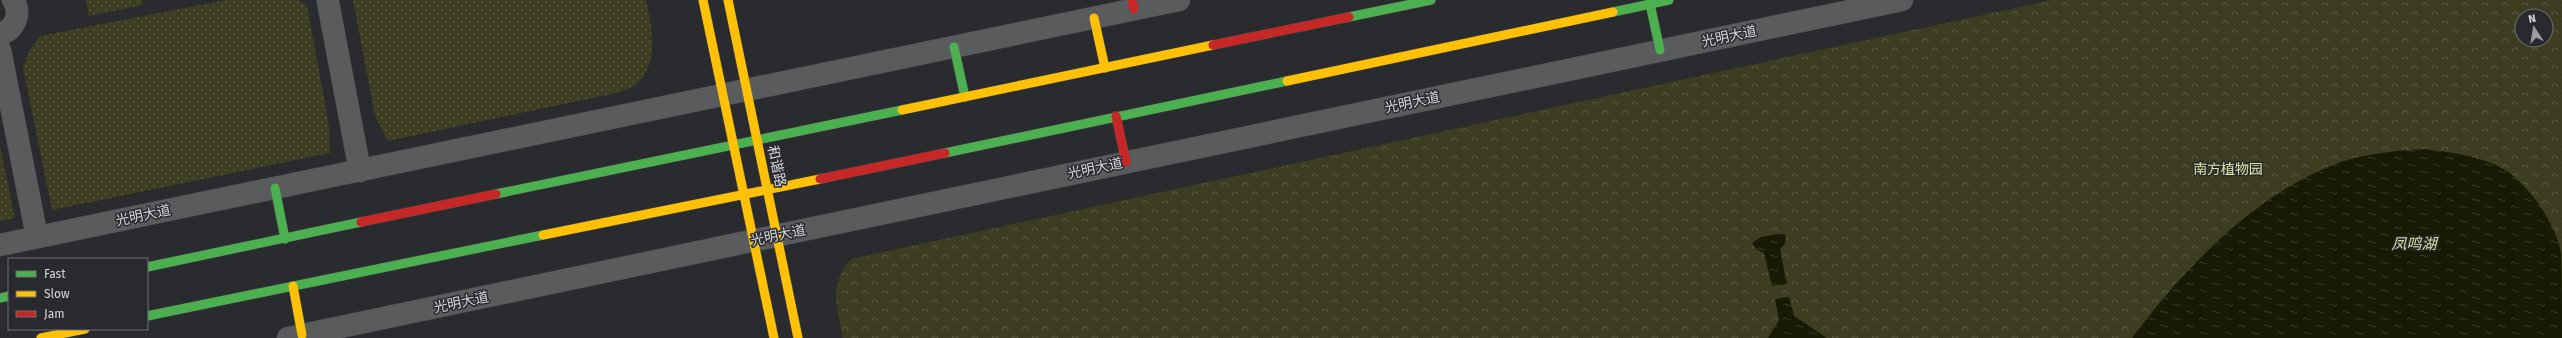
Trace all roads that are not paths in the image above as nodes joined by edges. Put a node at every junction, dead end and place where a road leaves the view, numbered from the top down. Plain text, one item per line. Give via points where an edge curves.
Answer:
1 (13, 0) edge
2 (703, 0) edge
3 (728, 0) edge
4 (1179, 0) edge
5 (1376, 0) edge
6 (1431, 0) edge
7 (1669, 0) edge
8 (1902, 0) edge
9 (328, 1) edge
10 (1650, 4) junction
11 (1134, 5) edge
12 (1378, 11) junction
13 (1094, 18) junction
14 (0, 34) edge
15 (954, 47) junction
16 (1660, 50) junction
17 (1, 62) edge
18 (1104, 68) junction
19 (747, 90) junction
20 (723, 96) junction
21 (965, 97) junction
22 (1116, 116) junction
23 (757, 141) junction
24 (734, 146) junction
25 (1126, 162) junction
26 (360, 171) junction
27 (275, 188) junction
28 (767, 189) junction
29 (743, 194) junction
30 (777, 235) junction
31 (37, 237) junction
32 (285, 239) junction
33 (753, 240) junction
34 (0, 245) edge
35 (148, 268) edge
36 (293, 286) junction
37 (148, 316) edge
38 (80, 330) edge
39 (295, 336) edge
40 (41, 338) edge
41 (774, 338) edge
42 (798, 338) edge

1 - 14 street via 17,9 15,23
2 - 20 main road
3 - 19 main road, 和谐路
4 - 11 street, 光明大道
5 - 12 main road
6 - 12 main road
7 - 10 main road
8 - 16 street, 光明大道
9 - 26 street
10 - 16 main road
10 - 22 main road
11 - 13 street, 光明大道
12 - 18 main road
13 - 15 street, 光明大道
13 - 18 main road
15 - 19 street, 光明大道
15 - 21 main road
16 - 25 street, 光明大道
17 - 31 street
18 - 21 main road
19 - 20 street, 光明大道
19 - 23 main road, 和谐路
20 - 24 main road
20 - 26 street, 光明大道
21 - 23 main road
22 - 25 main road
22 - 28 main road
23 - 24 main road
23 - 28 main road, 和谐路
24 - 29 main road
24 - 32 main road
25 - 30 street, 光明大道
26 - 27 street, 光明大道
27 - 31 street, 光明大道
27 - 32 main road
28 - 29 main road
28 - 30 main road, 和谐路
29 - 33 main road
29 - 36 main road
30 - 33 street, 光明大道
30 - 42 main road, 和谐路
31 - 34 street, 光明大道
32 - 35 main road
33 - 39 street, 光明大道
33 - 41 main road
36 - 37 main road
36 - 39 main road
38 - 40 main road

